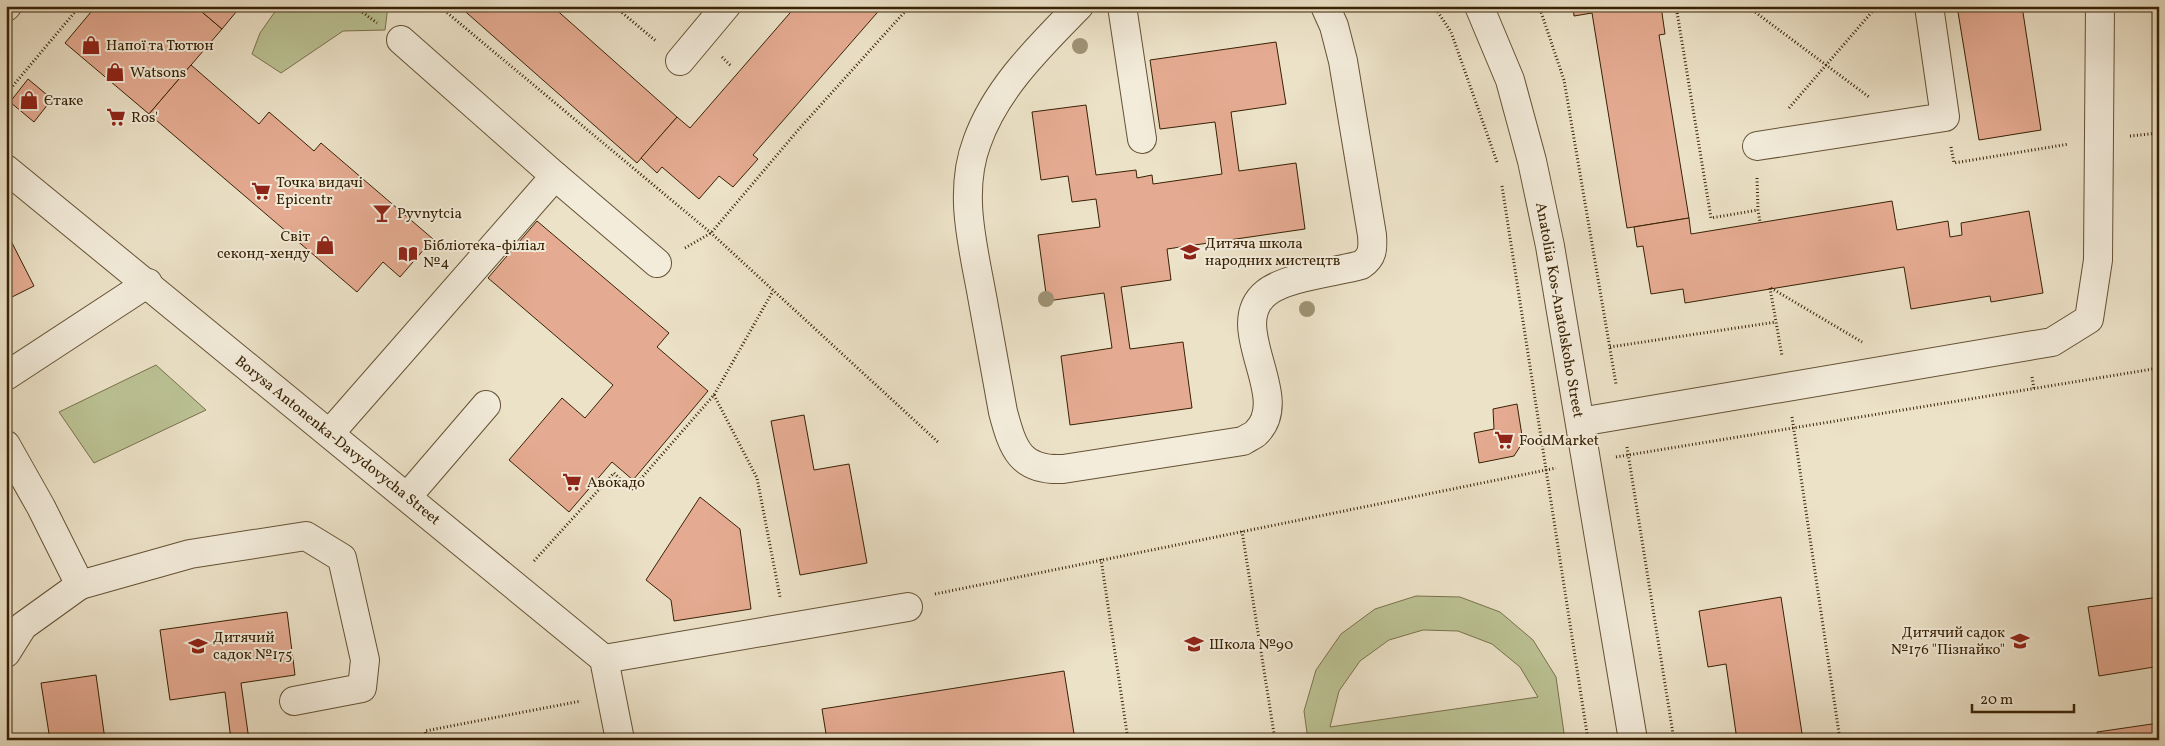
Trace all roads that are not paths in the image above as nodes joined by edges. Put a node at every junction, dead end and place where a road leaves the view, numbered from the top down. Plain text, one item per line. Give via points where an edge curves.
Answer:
1 (726, 6) edge
2 (1079, 6) edge
3 (1122, 6) edge
4 (1325, 6) edge
5 (1479, 6) edge
6 (1929, 6) edge
7 (2100, 6) edge
8 (401, 40) dead end
9 (680, 61) road end
10 (1142, 139) dead end
11 (1757, 146) road end
12 (6, 169) edge
13 (555, 176) junction
14 (658, 263) dead end
15 (148, 284) junction
16 (6, 376) edge
17 (486, 405) dead end
18 (1580, 422) junction
19 (330, 433) junction
20 (6, 445) edge
21 (407, 497) junction
22 (80, 585) junction
23 (908, 607) road end
24 (6, 653) edge
25 (604, 659) junction
26 (294, 701) dead end
27 (620, 740) edge
28 (1633, 740) edge

1 - 9 street
2 - 4 street via 1042,44 990,114 974,150 967,194 974,254 1009,435 1023,459 1047,470 1243,441 1256,433 1264,422 1269,405 1253,334 1254,311 1259,300 1281,284 1370,260 1372,235 1344,71 1334,26
3 - 10 street
5 - 18 street, Anatoliia Kos-Anatolskoho Street via 1510,80 1532,162
6 - 11 street via 1945,117
7 - 18 street via 2098,260 2089,319 2052,342
8 - 13 street
12 - 15 street, Borysa Antonenka-Davydovycha Street
13 - 14 street
13 - 19 street
15 - 16 street
15 - 19 street, Borysa Antonenka-Davydovycha Street
17 - 21 street
18 - 28 street, Anatoliia Kos-Anatolskoho Street
19 - 21 street, Borysa Antonenka-Davydovycha Street
20 - 22 street
21 - 25 street, Borysa Antonenka-Davydovycha Street
22 - 24 street via 23,626
22 - 26 street via 190,554 306,536 342,558 364,660 362,688
23 - 25 street
25 - 27 street

